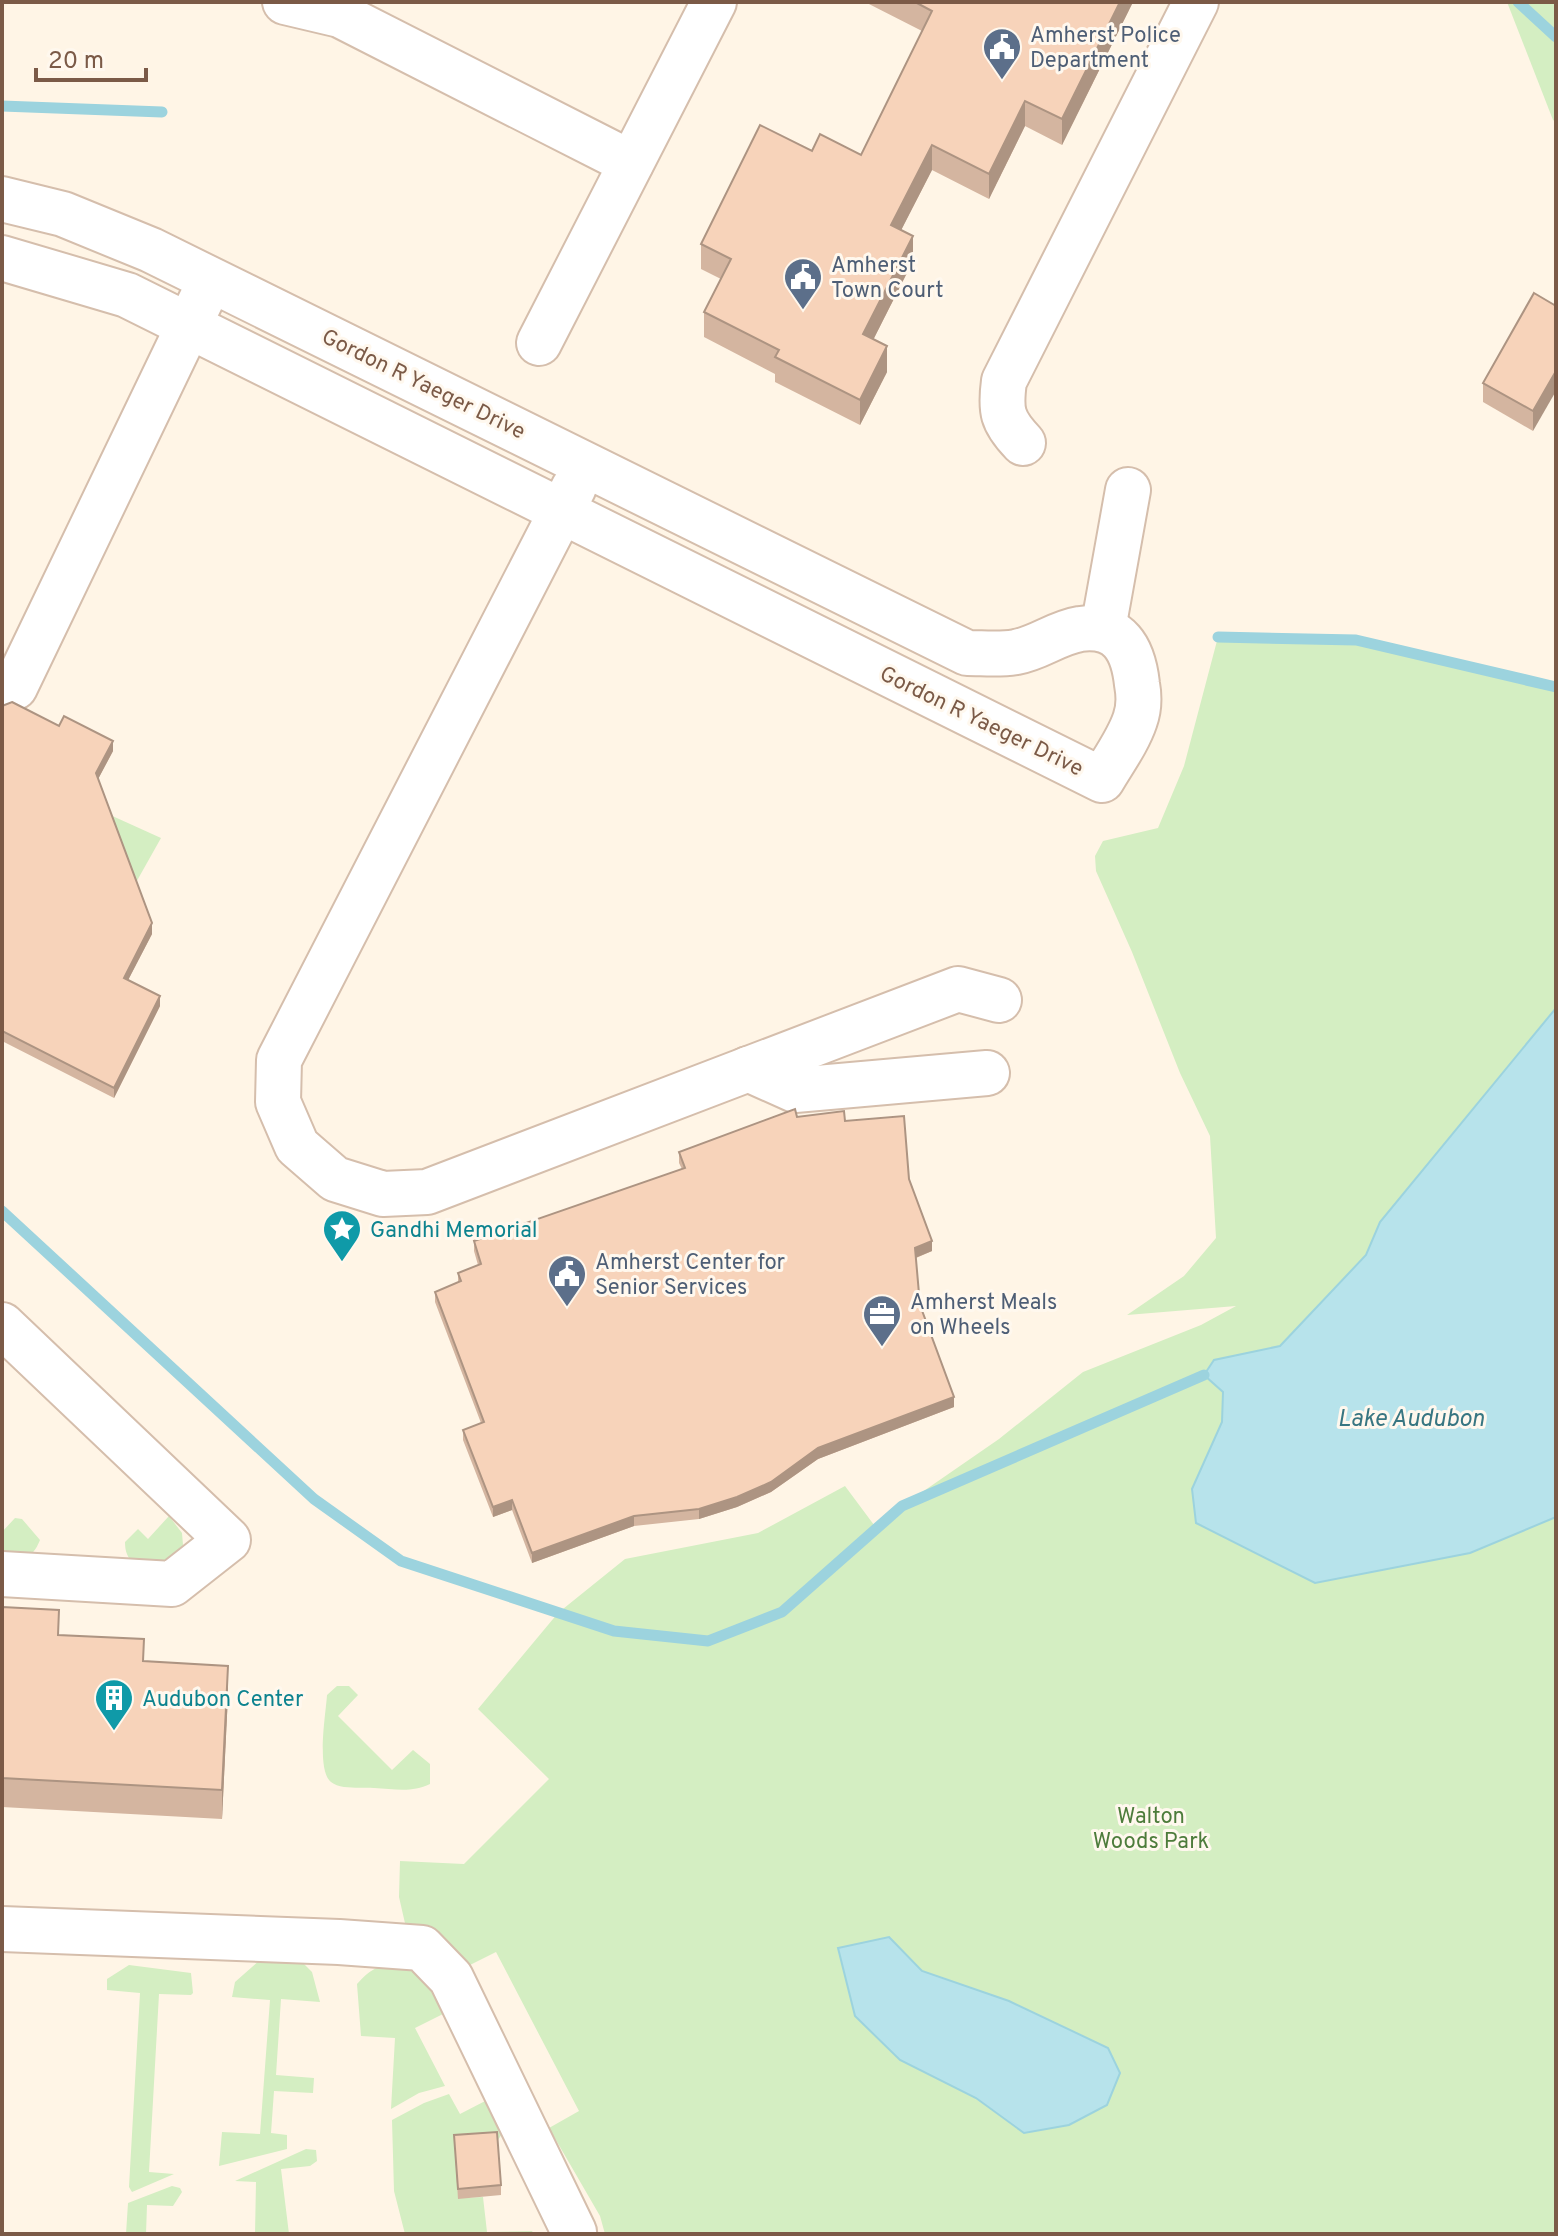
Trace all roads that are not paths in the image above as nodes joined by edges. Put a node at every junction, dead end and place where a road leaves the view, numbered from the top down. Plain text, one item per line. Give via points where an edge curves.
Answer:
1 (285, 2) edge
2 (714, 2) edge
3 (1196, 2) edge
4 (631, 163) junction
5 (2, 199) edge
6 (2, 258) edge
7 (212, 278) junction
8 (189, 325) junction
9 (539, 343) dead end
10 (1023, 443) dead end
11 (585, 463) junction
12 (1128, 490) dead end
13 (562, 513) junction
14 (1103, 629) junction
15 (15, 687) dead end
16 (999, 1000) dead end
17 (748, 1069) junction
18 (987, 1073) dead end
19 (2, 1325) edge
20 (2, 1574) edge
21 (2, 1929) edge
22 (573, 2234) edge

1 - 4 lane via 340,15
2 - 4 lane
3 - 10 lane via 1004,381 1001,405 1007,426
4 - 9 lane
5 - 7 lane, Gordon R Yaeger Drive via 63,214
6 - 8 lane, Gordon R Yaeger Drive via 127,295
7 - 8 lane
7 - 11 lane, Gordon R Yaeger Drive
8 - 13 lane, Gordon R Yaeger Drive
8 - 15 lane
11 - 13 lane
11 - 14 lane, Gordon R Yaeger Drive via 967,653 1016,653 1055,635
12 - 14 lane
13 - 14 lane, Gordon R Yaeger Drive via 1102,780 1135,720 1139,696 1132,655 1118,636
13 - 17 lane via 279,1060 278,1102 297,1146 335,1179 383,1194 427,1192
16 - 17 lane via 958,989
17 - 18 lane via 795,1090
19 - 20 lane via 228,1540 172,1584
21 - 22 lane via 422,1948 451,1978

